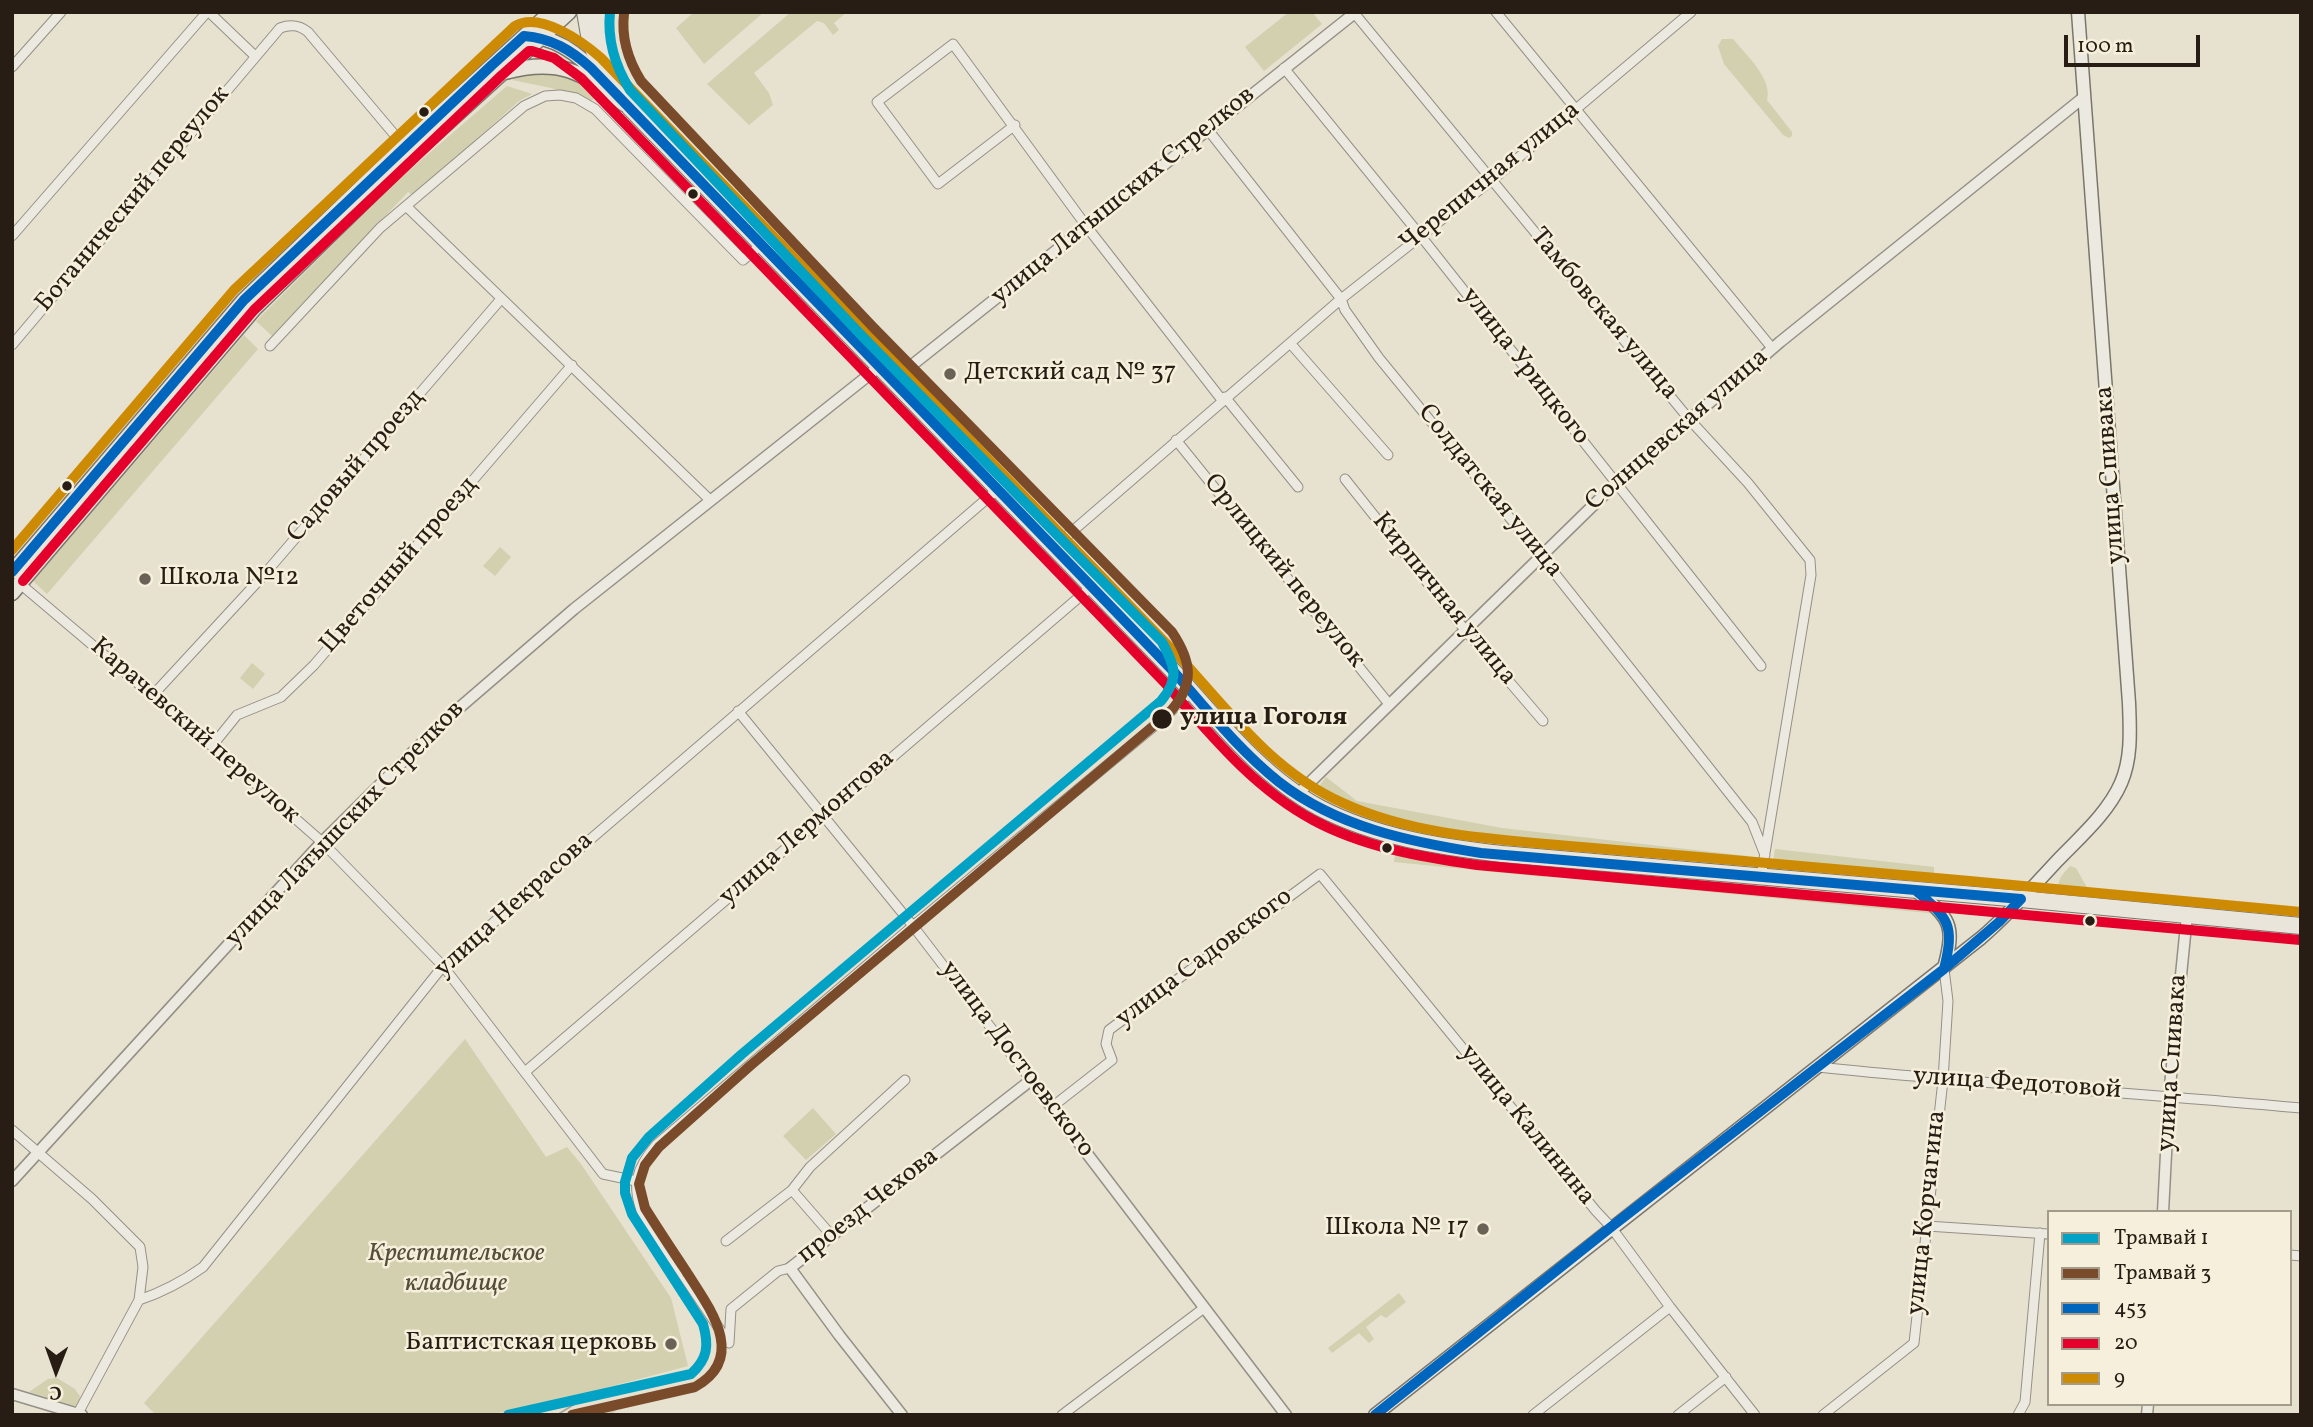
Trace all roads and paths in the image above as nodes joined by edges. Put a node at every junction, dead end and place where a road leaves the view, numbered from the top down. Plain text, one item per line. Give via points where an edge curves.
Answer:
1 (61, 12) edge
2 (208, 12) edge
3 (551, 12) edge
4 (569, 12) edge
5 (585, 12) edge
6 (600, 12) edge
7 (1496, 12) edge
8 (1691, 12) edge
9 (2078, 12) edge
10 (1355, 13) edge
11 (524, 36) junction
12 (541, 38) junction
13 (255, 55) junction
14 (12, 67) edge
15 (1284, 68) junction
16 (500, 73) junction
17 (2084, 97) junction
18 (630, 108) junction
19 (1574, 110) junction
20 (1015, 125) junction
21 (1209, 131) junction
22 (404, 146) junction
23 (1492, 180) junction
24 (406, 206) junction
25 (1087, 227) junction
26 (12, 236) edge
27 (1420, 236) junction
28 (762, 244) junction
29 (501, 299) junction
30 (1341, 299) junction
31 (1290, 343) junction
32 (12, 345) edge
33 (270, 346) dead end
34 (1772, 348) junction
35 (572, 365) junction
36 (879, 368) junction
37 (892, 381) junction
38 (1224, 399) junction
39 (1689, 419) junction
40 (1176, 440) junction
41 (1388, 455) dead end
42 (1345, 479) dead end
43 (1616, 483) junction
44 (1298, 487) dead end
45 (997, 490) junction
46 (710, 500) junction
47 (1053, 548) junction
48 (1541, 555) junction
49 (14, 581) edge
50 (1091, 587) junction
51 (1465, 631) junction
52 (1761, 666) dead end
53 (1191, 692) junction
54 (153, 695) junction
55 (1390, 704) junction
56 (738, 711) junction
57 (1543, 721) dead end
58 (212, 746) junction
59 (1298, 794) junction
60 (824, 815) junction
61 (322, 842) junction
62 (1765, 856) junction
63 (1320, 874) joint
64 (1761, 877) junction
65 (1915, 890) junction
66 (2021, 899) junction
67 (2187, 915) junction
68 (913, 926) junction
69 (2301, 926) edge
70 (443, 966) junction
71 (1944, 969) junction
72 (1818, 1067) junction
73 (525, 1072) junction
74 (905, 1080) dead end
75 (1031, 1080) junction
76 (1943, 1080) junction
77 (2169, 1096) junction
78 (1052, 1107) junction
79 (2301, 1108) edge
80 (12, 1130) edge
81 (39, 1152) junction
82 (12, 1181) edge
83 (636, 1181) junction
84 (792, 1190) junction
85 (2163, 1210) edge
86 (1927, 1226) junction
87 (1611, 1227) junction
88 (2044, 1234) edge
89 (832, 1236) junction
90 (726, 1241) dead end
91 (790, 1268) junction
92 (139, 1300) junction
93 (1670, 1307) junction
94 (1204, 1308) junction
95 (1726, 1377) junction
96 (12, 1394) edge
97 (79, 1414) edge
98 (902, 1415) edge
99 (1062, 1415) edge
100 (1286, 1415) edge
101 (1375, 1415) edge
102 (1533, 1415) edge
103 (1678, 1415) edge
104 (1755, 1415) edge
105 (1823, 1415) edge
106 (2018, 1415) edge

1 - 14 street
2 - 13 street
2 - 26 street
3 - 11 main road
4 - 12 main road
5 - 18 highway via 599,64
6 - 18 highway via 604,52
7 - 19 street
8 - 19 street, Черепичная улица
9 - 17 main road, улица Спивака
10 - 15 street, улица Латышских Стрелков
10 - 23 street, Тамбовская улица
11 - 12 main road
11 - 22 main road
12 - 16 main road
12 - 18 main road via 577,55
13 - 22 street, Ботанический переулок via 280,28 302,27
13 - 32 street, Ботанический переулок
15 - 21 street, улица Латышских Стрелков
15 - 27 street, улица Урицкого
16 - 18 main road via 536,65 557,67 595,82
16 - 49 main road via 254,309
17 - 34 street, Солнцевская улица
17 - 66 main road, улица Спивака via 2129,750 2111,801
18 - 28 highway
19 - 23 street, Черепичная улица
19 - 34 street
20 - 20 street via 953,44 877,102 938,184
20 - 25 street
21 - 25 street, улица Латышских Стрелков
21 - 30 street, Солдатская улица
22 - 49 main road via 244,300
23 - 27 street, Черепичная улица
23 - 39 street, Тамбовская улица
24 - 28 street via 524,106 560,95 595,109 743,260
24 - 29 street
24 - 33 street
25 - 37 street, улица Латышских Стрелков
25 - 38 street
27 - 30 street, Черепичная улица
27 - 43 street, улица Урицкого
28 - 36 highway
29 - 35 street
29 - 54 street, Садовый проезд via 262,577
30 - 31 street, Черепичная улица
30 - 48 street, Солдатская улица via 1378,358
31 - 38 street, Черепичная улица
31 - 41 street
34 - 39 street, Солнцевская улица
35 - 46 street
35 - 58 street, Цветочный проезд via 314,665 281,697 237,715
36 - 37 highway
36 - 46 street, улица Латышских Стрелков
37 - 45 highway
38 - 40 street, Черепичная улица
38 - 44 street
39 - 43 street, Солнцевская улица
39 - 62 street, Тамбовская улица via 1810,560
40 - 47 street, Черепичная улица
40 - 55 street, Орлицкий переулок
42 - 51 street, Кирпичная улица
43 - 48 street, Солнцевская улица
43 - 52 street, улица Урицкого
45 - 47 highway
45 - 56 street, улица Некрасова
46 - 61 street, улица Латышских Стрелков via 444,721
47 - 50 highway
48 - 51 street, Солнцевская улица
48 - 62 street, Солдатская улица via 1752,822
49 - 54 street, Карачевский переулок
50 - 53 highway
50 - 60 street, улица Лермонтова
51 - 55 street, Солнцевская улица
51 - 57 street, Кирпичная улица
53 - 59 highway via 1256,760
53 - 68 street
54 - 58 street, Карачевский переулок
55 - 59 street, Солнцевская улица
56 - 60 street, улица Достоевского
56 - 70 street, улица Некрасова
58 - 61 street, Карачевский переулок
59 - 64 highway via 1369,828 1453,848
60 - 68 street, улица Достоевского
60 - 73 street, улица Лермонтова
61 - 70 street, Карачевский переулок
61 - 81 street, улица Латышских Стрелков
62 - 64 street, Тамбовская улица
63 - 78 street, улица Садовского via 1109,1030 1106,1044 1112,1060
63 - 87 street, улица Калинина
64 - 65 highway
65 - 66 highway
65 - 71 main road via 1941,911 1949,926
66 - 67 highway
66 - 71 main road, улица Спивака
67 - 69 highway
67 - 77 street, улица Спивака
68 - 75 street, улица Достоевского
68 - 83 street via 656,1144
70 - 73 street, Карачевский переулок
70 - 92 street, улица Некрасова via 203,1266 181,1283
71 - 72 main road, улица Спивака
71 - 76 street, улица Корчагина via 1948,1001
72 - 76 street, улица Федотовой
72 - 87 main road, улица Спивака
73 - 83 street, Карачевский переулок via 603,1174
74 - 84 street via 810,1167
75 - 78 street, улица Достоевского
75 - 89 street, проезд Чехова
76 - 77 street, улица Федотовой
76 - 86 street, улица Корчагина
77 - 79 street, улица Федотовой
77 - 85 street, улица Спивака
78 - 94 street, улица Достоевского
80 - 81 street
81 - 82 street, улица Латышских Стрелков
81 - 92 street via 140,1247 144,1267
83 - 91 street, проезд Чехова via 643,1216 729,1343 731,1309 778,1271
84 - 89 street
84 - 90 street
86 - 88 street
86 - 105 street, улица Корчагина via 1914,1343
87 - 93 street, улица Калинина
87 - 101 main road, улица Спивака
88 - 106 street via 2025,1402
89 - 91 street, проезд Чехова
91 - 98 street
92 - 97 street
93 - 95 street, улица Калинина
93 - 102 street
94 - 99 street
94 - 100 street, улица Достоевского
95 - 103 street
95 - 104 street, улица Калинина
96 - 97 street

